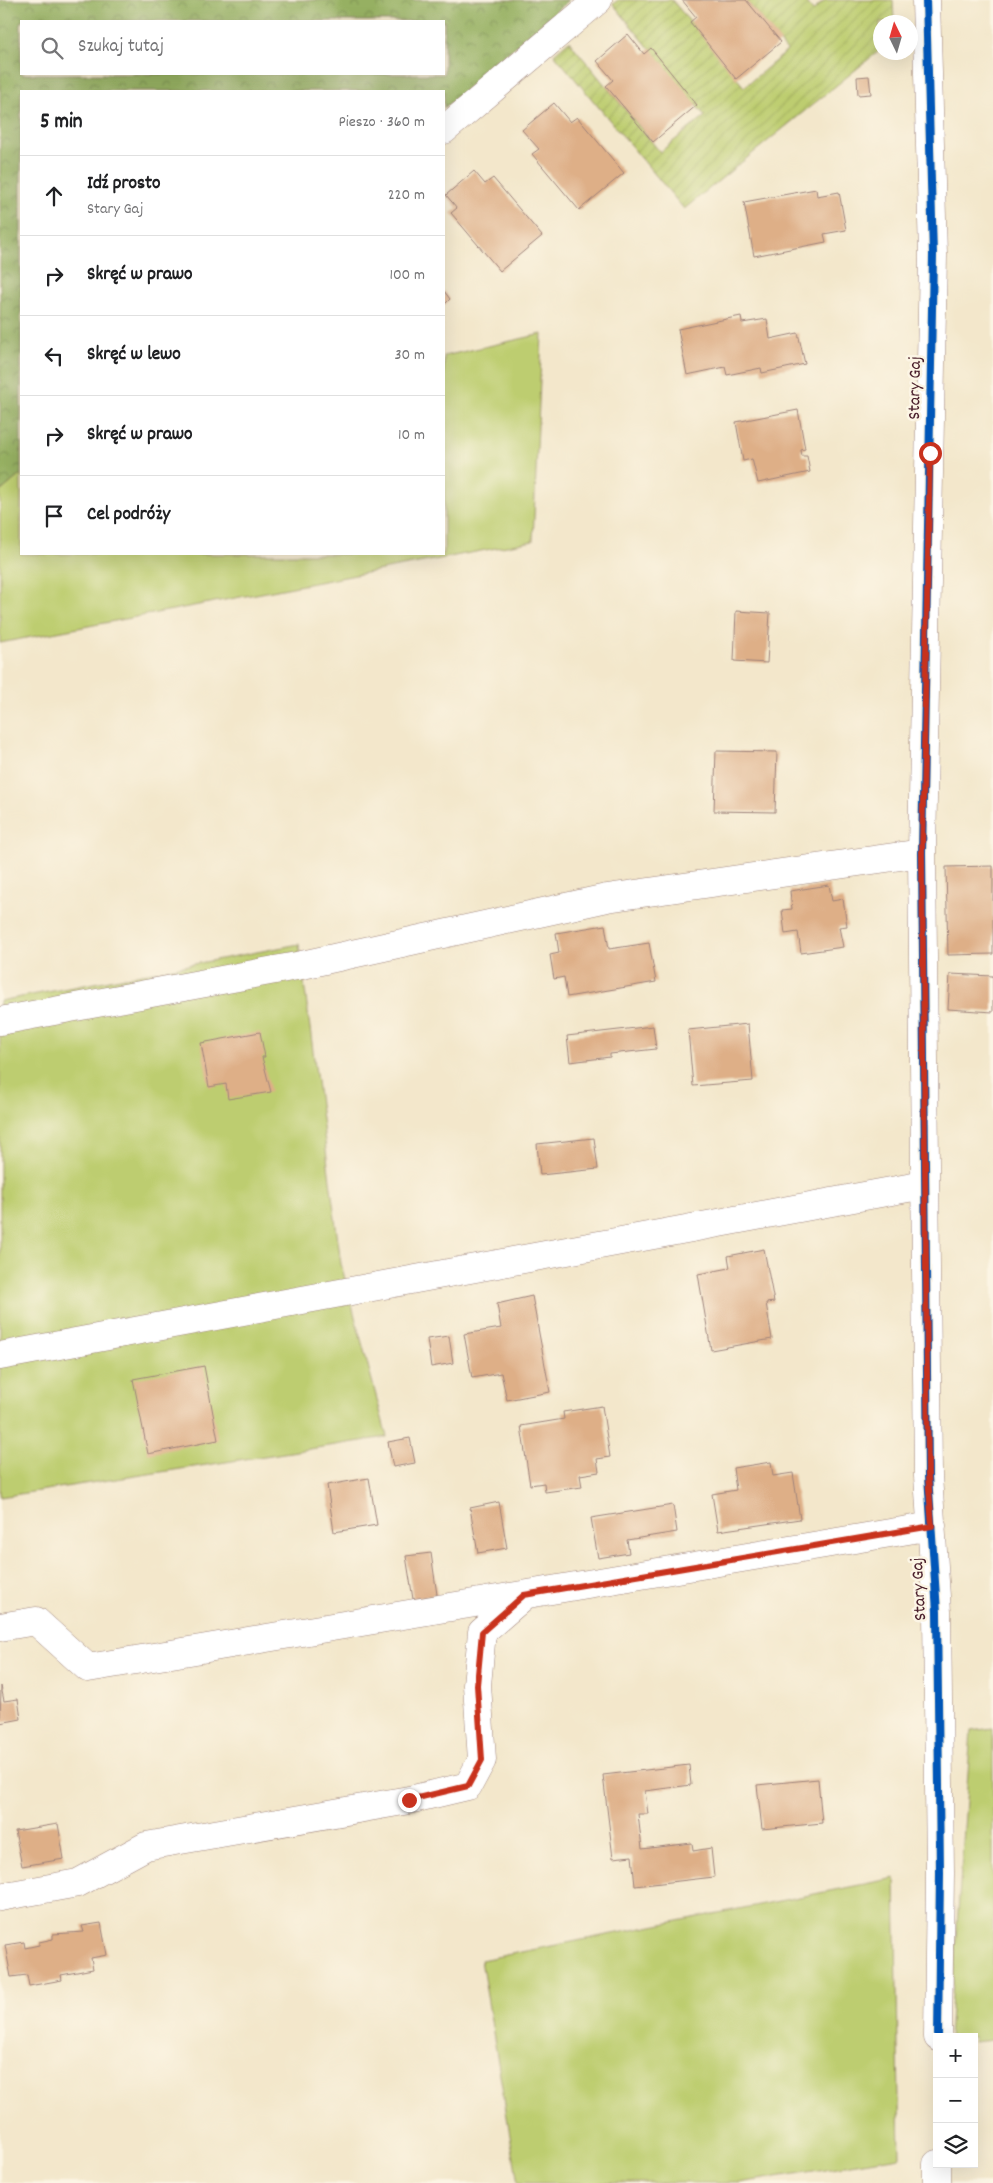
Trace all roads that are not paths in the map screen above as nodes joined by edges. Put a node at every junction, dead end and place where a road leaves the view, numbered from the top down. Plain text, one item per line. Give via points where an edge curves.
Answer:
1 (598, 0) edge
2 (926, 0) edge
3 (445, 129) edge
4 (922, 853) junction
5 (0, 1021) edge
6 (924, 1185) junction
7 (0, 1356) edge
8 (932, 1526) junction
9 (524, 1595) junction
10 (0, 1627) edge
11 (0, 1897) edge
12 (938, 2033) edge
13 (937, 2168) edge
14 (937, 2183) edge

1 - 3 street
2 - 4 street, Stary Gaj via 933,265
4 - 5 street via 607,898 302,965
4 - 6 street, Stary Gaj
6 - 7 street
6 - 8 street, Stary Gaj via 928,1476
8 - 9 street
8 - 12 street, Stary Gaj via 937,1612 940,1806
9 - 10 street via 88,1668 36,1620
9 - 11 street via 482,1632 477,1685 482,1760 468,1786 409,1800 146,1846 78,1883
13 - 14 street

